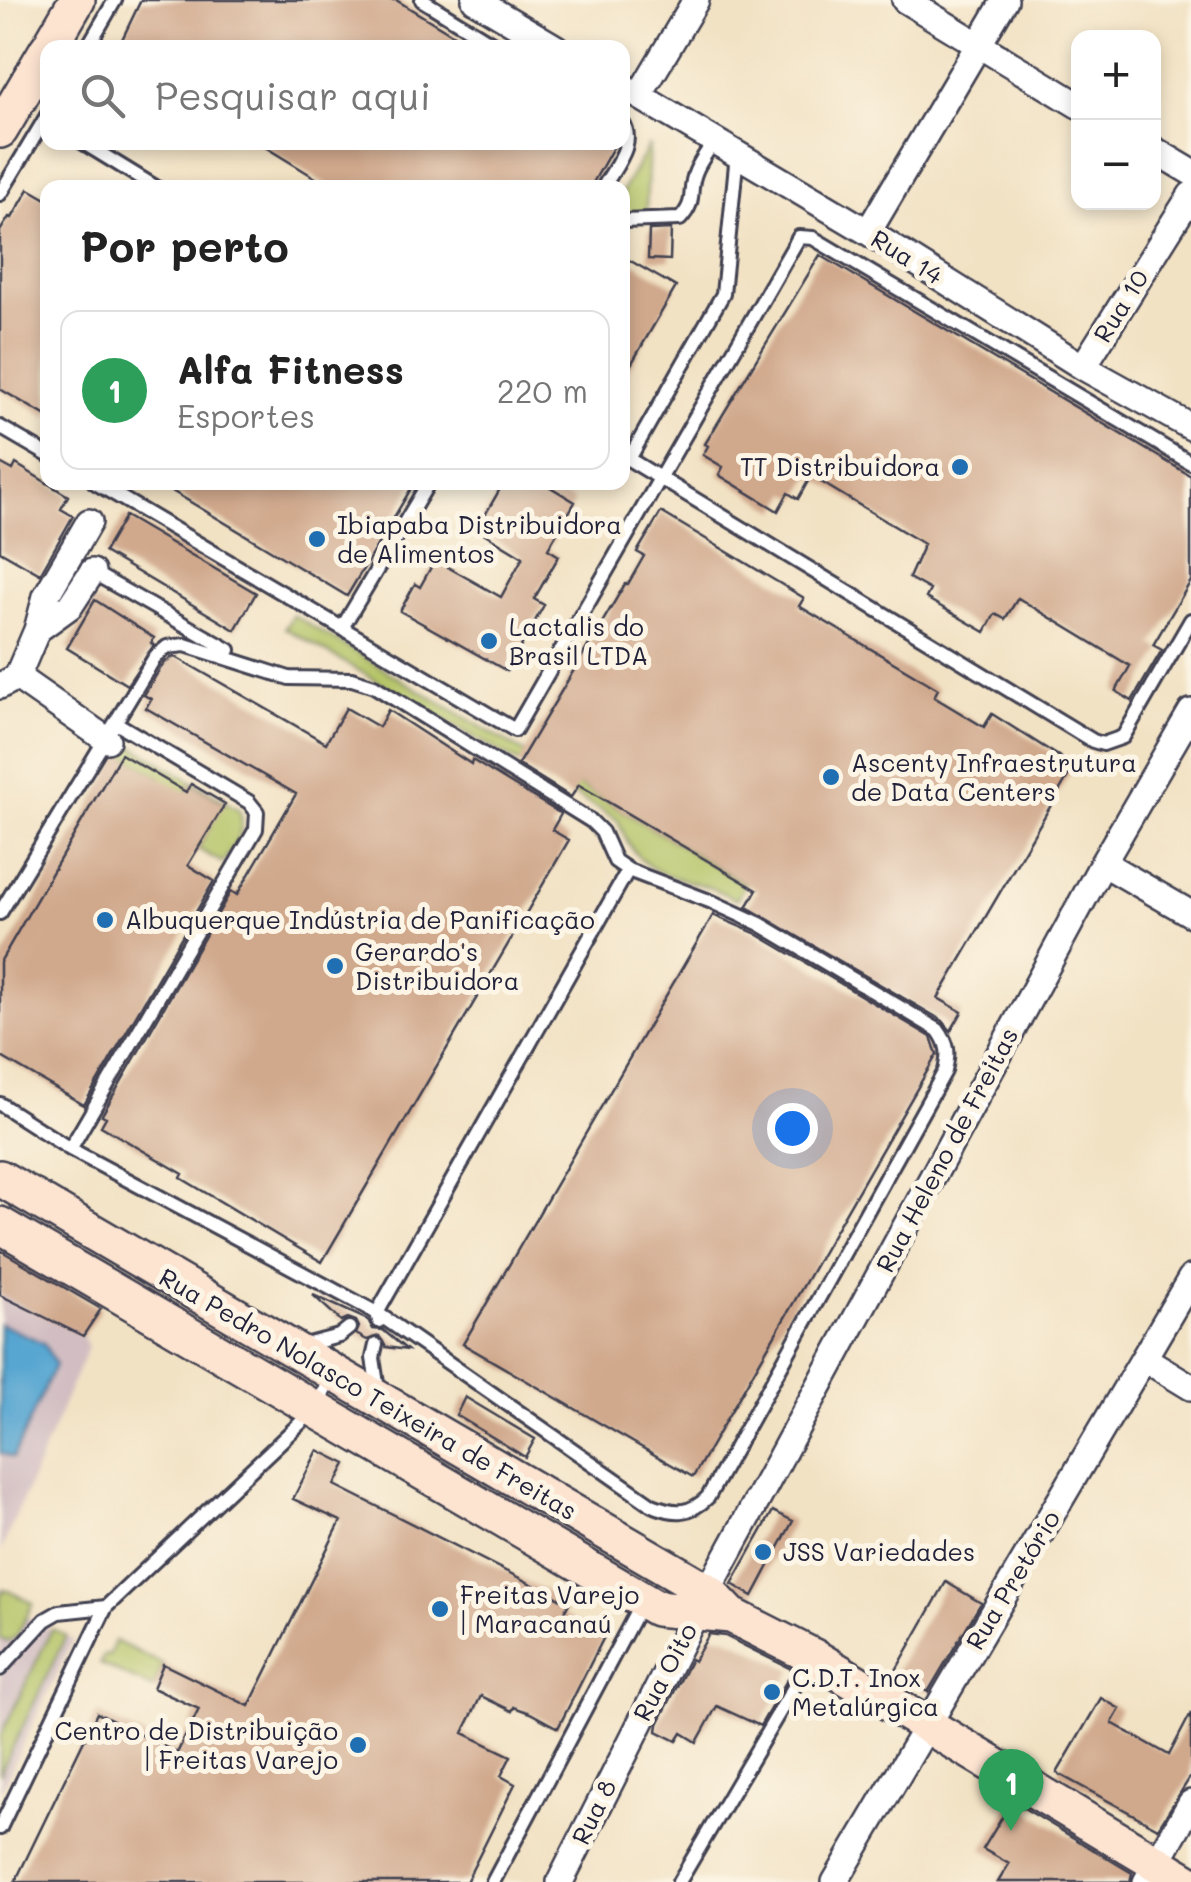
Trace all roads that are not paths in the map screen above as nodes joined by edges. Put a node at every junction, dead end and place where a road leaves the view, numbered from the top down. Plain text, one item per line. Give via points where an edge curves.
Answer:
1 (76, 0) edge
2 (115, 0) edge
3 (422, 0) edge
4 (475, 0) edge
5 (696, 0) edge
6 (905, 0) edge
7 (1006, 0) edge
8 (53, 40) edge
9 (91, 40) edge
10 (487, 40) edge
11 (542, 40) edge
12 (978, 44) junction
13 (40, 62) edge
14 (631, 91) edge
15 (1071, 101) edge
16 (40, 128) edge
17 (0, 130) edge
18 (726, 148) junction
19 (95, 150) edge
20 (624, 150) edge
21 (1161, 154) edge
22 (1191, 172) edge
23 (144, 180) edge
24 (608, 180) edge
25 (0, 194) edge
26 (1191, 195) edge
27 (630, 221) edge
28 (868, 232) junction
29 (1083, 367) junction
30 (0, 427) edge
31 (1191, 427) edge
32 (40, 450) edge
33 (630, 450) edge
34 (630, 460) edge
35 (1191, 463) edge
36 (659, 478) junction
37 (108, 490) edge
38 (424, 490) edge
39 (89, 522) dead end
40 (92, 572) joint
41 (1191, 620) edge
42 (342, 628) junction
43 (36, 630) junction
44 (256, 666) junction
45 (8, 682) edge
46 (1191, 712) edge
47 (112, 732) junction
48 (1103, 863) junction
49 (628, 870) junction
50 (0, 913) edge
51 (1191, 914) edge
52 (0, 1104) edge
53 (70, 1149) junction
54 (0, 1178) edge
55 (0, 1226) edge
56 (1191, 1278) edge
57 (374, 1317) junction
58 (348, 1328) dead end
59 (282, 1345) junction
60 (376, 1345) dead end
61 (1145, 1360) junction
62 (333, 1375) junction
63 (1191, 1387) edge
64 (386, 1406) junction
65 (314, 1410) junction
66 (643, 1600) junction
67 (709, 1606) junction
68 (106, 1607) junction
69 (812, 1656) junction
70 (0, 1670) edge
71 (927, 1725) junction
72 (628, 1742) joint
73 (14, 1798) junction
74 (1191, 1803) edge
75 (0, 1804) edge
76 (0, 1828) edge
77 (1151, 1873) edge
78 (493, 1882) edge
79 (560, 1882) edge
80 (679, 1882) edge
81 (835, 1882) edge
82 (1188, 1882) edge

1 - 8 main road
2 - 9 lane
3 - 10 lane
4 - 11 street
5 - 14 street
6 - 12 street
7 - 12 street
12 - 15 street
12 - 28 street
13 - 17 main road
14 - 18 street, Rua 14
16 - 25 lane
18 - 27 lane via 694,173 693,202 680,219
18 - 28 street, Rua 14
18 - 33 lane via 722,294
19 - 23 lane
20 - 24 lane
21 - 22 street
26 - 29 street, Rua 10
28 - 29 street, Rua 14
29 - 31 street, Rua 14
30 - 32 lane
34 - 36 lane
35 - 36 lane via 804,236
36 - 41 lane via 1103,744 1123,737
36 - 42 lane via 515,730
37 - 42 lane
38 - 42 lane
39 - 43 street via 46,596
40 - 43 street via 70,606
40 - 44 lane
43 - 45 street
44 - 47 lane via 206,649 167,647
44 - 49 lane via 289,678 352,679 396,698 591,821
45 - 47 street
46 - 48 street, Rua Heleno de Freitas
47 - 50 lane
47 - 53 lane via 249,802 256,829
48 - 51 street
48 - 67 street, Rua Heleno de Freitas
49 - 57 lane
49 - 57 lane via 760,924 938,1030 949,1054 708,1496 683,1513 652,1505
52 - 53 lane
53 - 57 lane
54 - 59 main road, Rua Pedro Nolasco Teixeira de Freitas
55 - 65 main road, Rua Pedro Nolasco Teixeira de Freitas
56 - 61 street, Rua Pretório
58 - 59 lane via 313,1345
59 - 62 main road, Rua Pedro Nolasco Teixeira de Freitas
60 - 64 lane via 374,1382
61 - 63 street
61 - 71 street, Rua Pretório
62 - 64 main road, Rua Pedro Nolasco Teixeira de Freitas
62 - 65 lane
64 - 67 main road, Rua Pedro Nolasco Teixeira de Freitas
65 - 66 main road, Rua Pedro Nolasco Teixeira de Freitas
65 - 68 lane
66 - 67 main road, Rua Pedro Nolasco Teixeira de Freitas via 656,1608
66 - 78 lane
67 - 69 main road, Rua Pedro Nolasco Teixeira de Freitas
67 - 72 street, Rua Oito
68 - 70 lane via 45,1620
68 - 73 lane
69 - 71 main road, Rua Pedro Nolasco Teixeira de Freitas
69 - 80 lane
71 - 77 main road, Rua Pedro Nolasco Teixeira de Freitas
71 - 81 street, Rua Pretório
72 - 79 street, Rua 8
73 - 75 lane
73 - 76 lane
74 - 77 street
77 - 82 main road, Rua Pedro Nolasco Teixeira de Freitas

